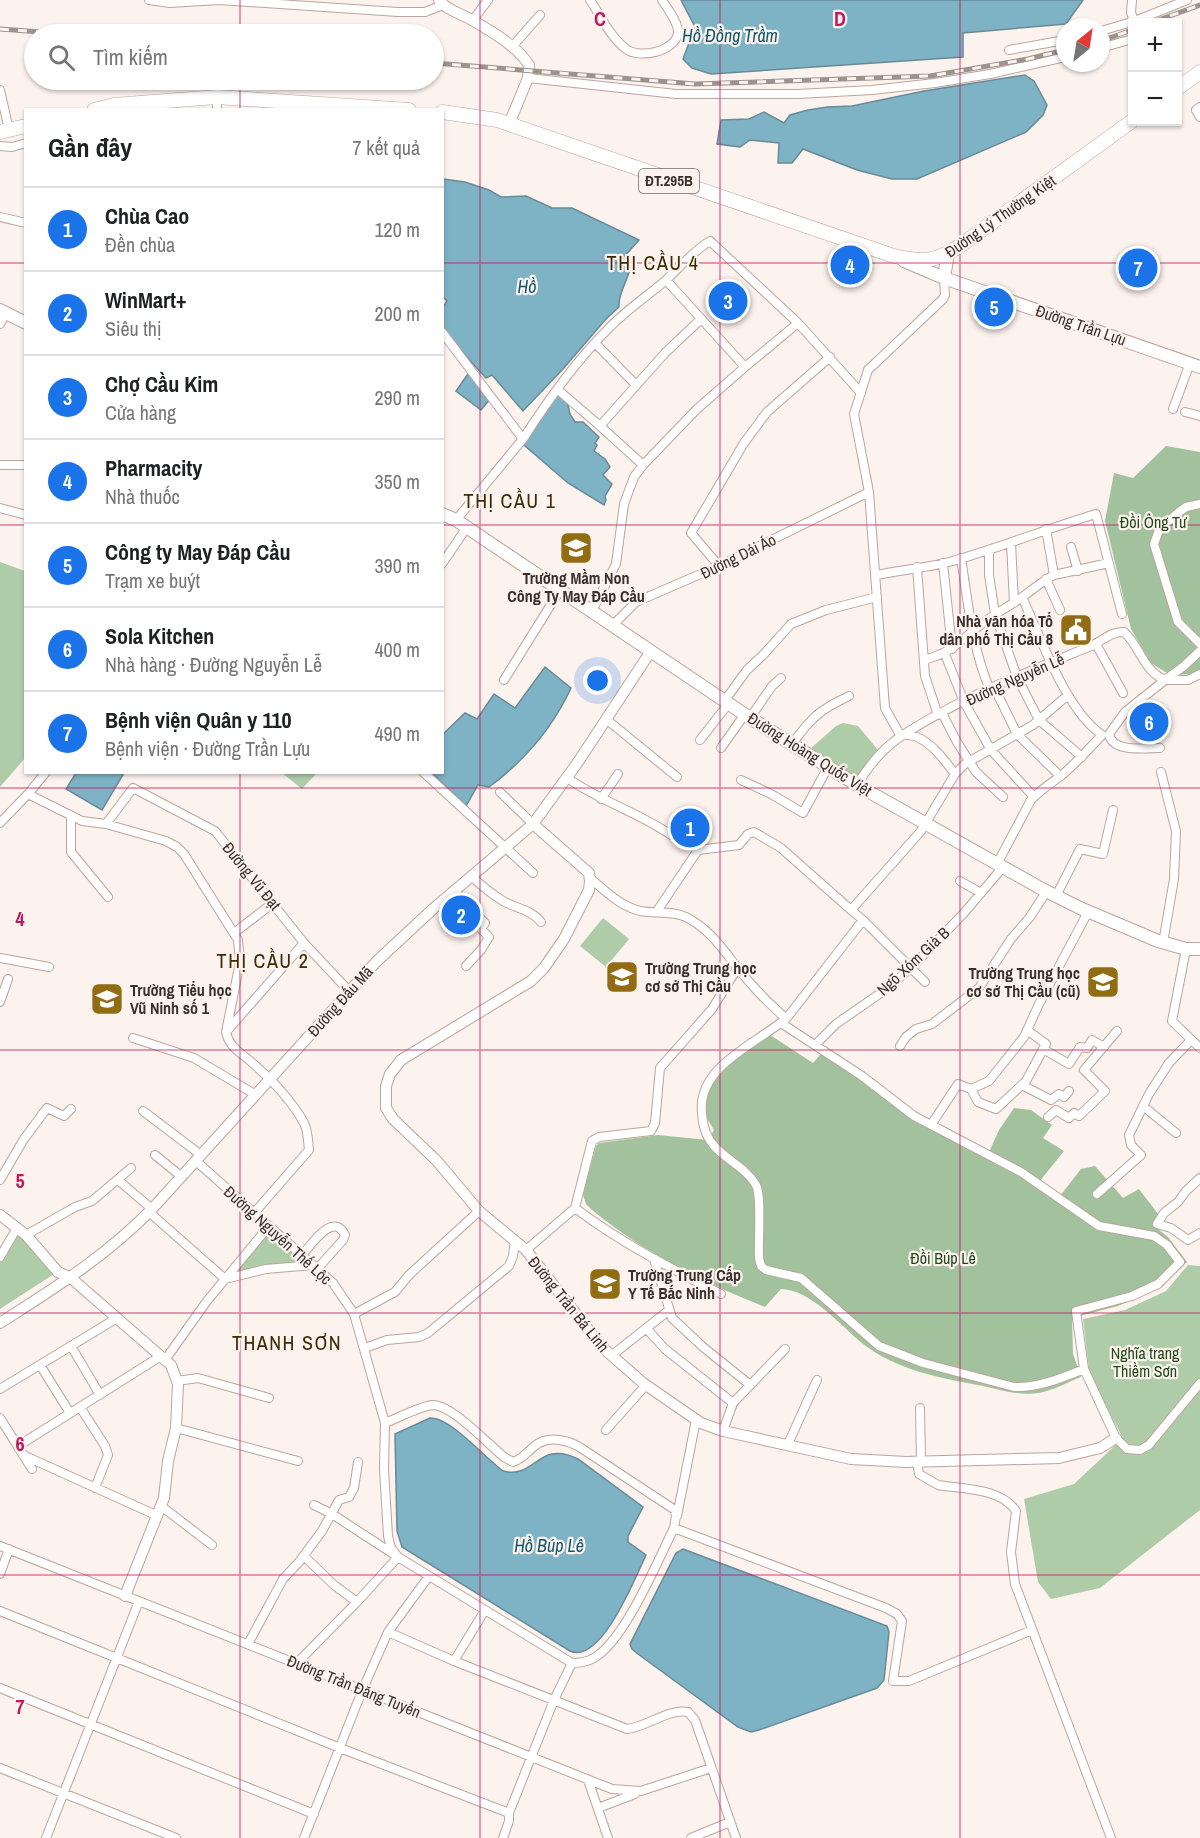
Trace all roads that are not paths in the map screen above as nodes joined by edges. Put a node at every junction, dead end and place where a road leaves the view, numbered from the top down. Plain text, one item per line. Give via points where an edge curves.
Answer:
1 (149, 0) edge
2 (219, 0) edge
3 (488, 0) edge
4 (590, 0) edge
5 (662, 0) edge
6 (1133, 0) edge
7 (1187, 0) edge
8 (170, 2) edge
9 (285, 2) edge
10 (441, 2) edge
11 (341, 4) edge
12 (540, 15) dead end
13 (1133, 18) edge
14 (1144, 18) edge
15 (473, 20) junction
16 (1128, 24) edge
17 (1110, 29) edge
18 (1128, 40) edge
19 (1056, 42) edge
20 (1110, 45) edge
21 (512, 47) junction
22 (1009, 50) dead end
23 (1056, 59) edge
24 (1200, 72) edge
25 (528, 78) junction
26 (1182, 85) edge
27 (0, 90) edge
28 (217, 103) edge
29 (1200, 107) edge
30 (102, 108) edge
31 (355, 108) edge
32 (444, 112) edge
33 (1200, 117) edge
34 (509, 124) junction
35 (1128, 124) edge
36 (24, 126) edge
37 (4, 131) edge
38 (24, 144) edge
39 (0, 146) edge
40 (0, 216) edge
41 (24, 223) edge
42 (948, 253) junction
43 (894, 256) junction
44 (944, 278) junction
45 (666, 280) junction
46 (2, 315) edge
47 (701, 319) junction
48 (24, 322) edge
49 (798, 323) junction
50 (444, 335) edge
51 (595, 343) junction
52 (830, 357) junction
53 (1195, 365) edge
54 (745, 367) junction
55 (636, 385) junction
56 (557, 389) junction
57 (861, 393) junction
58 (1173, 409) dead end
59 (1185, 412) dead end
60 (1200, 416) edge
61 (600, 426) junction
62 (523, 439) junction
63 (0, 465) edge
64 (24, 465) edge
65 (642, 465) junction
66 (869, 492) junction
67 (1200, 504) edge
68 (0, 508) edge
69 (24, 514) edge
70 (444, 515) edge
71 (456, 520) junction
72 (467, 527) junction
73 (1046, 529) junction
74 (1011, 543) junction
75 (1071, 547) dead end
76 (989, 550) junction
77 (961, 558) junction
78 (444, 561) edge
79 (943, 563) junction
80 (1109, 563) junction
81 (719, 566) junction
82 (917, 567) junction
83 (1078, 572) junction
84 (876, 574) junction
85 (1050, 577) junction
86 (560, 590) junction
87 (877, 597) junction
88 (1022, 597) junction
89 (1014, 603) junction
90 (1060, 610) dead end
91 (592, 611) junction
92 (995, 614) junction
93 (1122, 614) dead end
94 (613, 625) junction
95 (973, 631) junction
96 (1096, 644) junction
97 (1200, 644) edge
98 (651, 651) junction
99 (949, 651) junction
100 (1200, 651) edge
101 (924, 660) junction
102 (1052, 662) junction
103 (1200, 674) edge
104 (1017, 677) junction
105 (781, 678) dead end
106 (504, 680) dead end
107 (1165, 680) junction
108 (992, 688) junction
109 (1123, 693) dead end
110 (1068, 695) junction
111 (849, 696) dead end
112 (727, 702) junction
113 (964, 702) junction
114 (940, 714) junction
115 (748, 716) junction
116 (606, 719) junction
117 (1039, 720) junction
118 (1017, 734) junction
119 (903, 735) junction
120 (700, 740) dead end
121 (792, 744) junction
122 (722, 748) dead end
123 (1160, 748) dead end
124 (991, 750) junction
125 (1082, 757) junction
126 (970, 761) junction
127 (828, 767) junction
128 (1161, 772) dead end
129 (44, 774) edge
130 (425, 774) edge
131 (618, 774) dead end
132 (955, 774) junction
133 (1060, 776) junction
134 (566, 777) junction
135 (677, 777) dead end
136 (741, 780) dead end
137 (857, 785) junction
138 (500, 792) dead end
139 (28, 794) junction
140 (1003, 797) dead end
141 (601, 799) junction
142 (1031, 800) dead end
143 (1113, 810) dead end
144 (71, 816) junction
145 (0, 823) edge
146 (105, 824) junction
147 (533, 824) junction
148 (926, 824) junction
149 (670, 835) dead end
150 (506, 847) junction
151 (1000, 866) junction
152 (532, 873) dead end
153 (471, 876) junction
154 (590, 878) junction
155 (960, 881) dead end
156 (454, 891) junction
157 (981, 893) junction
158 (1051, 894) junction
159 (108, 897) dead end
160 (273, 903) junction
161 (851, 910) junction
162 (657, 911) junction
163 (1088, 912) junction
164 (863, 920) junction
165 (541, 922) dead end
166 (234, 933) junction
167 (304, 942) junction
168 (1163, 943) junction
169 (1186, 949) junction
170 (1200, 949) edge
171 (0, 958) edge
172 (466, 966) dead end
173 (49, 967) dead end
174 (738, 967) junction
175 (911, 968) junction
176 (8, 979) dead end
177 (925, 982) dead end
178 (349, 991) junction
179 (0, 1002) edge
180 (783, 1021) junction
181 (1027, 1030) junction
182 (226, 1032) junction
183 (1117, 1032) dead end
184 (133, 1038) dead end
185 (1191, 1040) junction
186 (814, 1045) junction
187 (900, 1046) dead end
188 (1104, 1047) junction
189 (1200, 1048) edge
190 (1043, 1049) junction
191 (270, 1080) junction
192 (1022, 1085) junction
193 (971, 1089) junction
194 (1069, 1092) dead end
195 (256, 1095) junction
196 (1143, 1106) junction
197 (71, 1109) dead end
198 (143, 1111) dead end
199 (1048, 1117) dead end
200 (931, 1125) junction
201 (1176, 1133) dead end
202 (154, 1155) dead end
203 (199, 1158) junction
204 (131, 1168) dead end
205 (182, 1177) junction
206 (1200, 1178) edge
207 (0, 1180) edge
208 (118, 1180) junction
209 (1097, 1194) dead end
210 (575, 1208) junction
211 (151, 1210) junction
212 (479, 1211) junction
213 (254, 1213) junction
214 (0, 1215) edge
215 (269, 1226) junction
216 (22, 1232) junction
217 (1200, 1233) edge
218 (515, 1240) junction
219 (526, 1250) junction
220 (302, 1255) junction
221 (0, 1257) edge
222 (654, 1259) junction
223 (315, 1267) junction
224 (71, 1278) junction
225 (225, 1279) junction
226 (721, 1294) dead end
227 (668, 1311) junction
228 (354, 1314) junction
229 (117, 1318) junction
230 (0, 1323) edge
231 (646, 1328) junction
232 (70, 1346) junction
233 (365, 1348) junction
234 (785, 1349) dead end
235 (612, 1356) junction
236 (163, 1358) junction
237 (40, 1365) junction
238 (1084, 1370) junction
239 (818, 1380) dead end
240 (177, 1381) junction
241 (1200, 1383) edge
242 (749, 1384) junction
243 (646, 1385) junction
244 (0, 1389) edge
245 (100, 1395) junction
246 (269, 1398) dead end
247 (733, 1403) junction
248 (80, 1407) junction
249 (920, 1408) dead end
250 (70, 1413) junction
251 (0, 1418) edge
252 (696, 1420) junction
253 (385, 1423) junction
254 (176, 1428) junction
255 (606, 1430) dead end
256 (723, 1431) junction
257 (1116, 1438) junction
258 (788, 1444) junction
259 (18, 1446) junction
260 (23, 1455) junction
261 (298, 1461) dead end
262 (358, 1462) dead end
263 (919, 1462) junction
264 (32, 1469) dead end
265 (95, 1488) junction
266 (314, 1505) dead end
267 (160, 1511) junction
268 (332, 1514) junction
269 (676, 1516) junction
270 (674, 1528) junction
271 (212, 1545) dead end
272 (0, 1546) edge
273 (9, 1549) junction
274 (304, 1556) junction
275 (398, 1557) junction
276 (0, 1574) edge
277 (429, 1576) junction
278 (125, 1596) junction
279 (139, 1601) junction
280 (357, 1602) junction
281 (485, 1610) junction
282 (0, 1611) edge
283 (1032, 1630) junction
284 (388, 1632) junction
285 (248, 1644) junction
286 (117, 1658) junction
287 (454, 1661) junction
288 (297, 1663) junction
289 (572, 1664) junction
290 (0, 1688) edge
291 (362, 1690) junction
292 (554, 1700) junction
293 (91, 1725) junction
294 (340, 1748) junction
295 (532, 1757) junction
296 (0, 1768) edge
297 (711, 1768) junction
298 (588, 1780) junction
299 (641, 1791) junction
300 (64, 1793) junction
301 (598, 1808) junction
302 (509, 1813) junction
303 (314, 1814) junction
304 (730, 1822) junction
305 (46, 1838) edge
306 (176, 1838) edge
307 (304, 1838) edge
308 (503, 1838) edge
309 (608, 1838) edge
310 (691, 1838) edge
311 (735, 1838) edge
312 (1112, 1838) edge

1 - 8 street
2 - 8 street
2 - 9 street
3 - 15 street
4 - 5 street via 620,44 639,53 663,49 678,36
6 - 13 street
7 - 14 street
9 - 11 street
10 - 11 street via 425,12
10 - 15 street
12 - 21 street
15 - 21 street
16 - 17 street
18 - 20 street
19 - 22 street
21 - 25 street via 529,65
23 - 25 street via 935,83 798,94 676,94
24 - 26 main road
25 - 34 street
27 - 37 street
28 - 30 main road
28 - 31 main road
29 - 33 street via 1196,110
32 - 34 main road, Đường Lý Thường Kiệt / ĐT.295B
34 - 43 main road, Đường Lý Thường Kiệt / ĐT.295B
35 - 42 main road, Đường Lý Thường Kiệt / ĐT.295B
36 - 37 main road
38 - 39 street
40 - 41 street
42 - 43 main road, Đường Lý Thường Kiệt / ĐT.295B via 928,261
42 - 44 main road
43 - 44 main road, Đường Trần Lựu
44 - 53 main road, Đường Trần Lựu
44 - 57 street via 943,299 868,370
45 - 47 street
45 - 49 street via 710,241
45 - 51 street
46 - 48 main road
47 - 54 street
47 - 55 street
49 - 52 street
49 - 54 street
50 - 62 street
51 - 55 street
51 - 56 street
52 - 57 street
52 - 81 street via 767,411 691,533
53 - 58 street
54 - 65 street
55 - 61 street
56 - 61 street
56 - 62 street
57 - 66 street via 854,414
59 - 60 street
61 - 65 street
62 - 71 street
63 - 64 street
65 - 91 street via 624,504 616,564
66 - 81 street, Đường Dải Áo
66 - 84 street
67 - 97 street via 1179,512 1159,530 1154,544 1178,622
68 - 69 street
70 - 71 main road, Đường Hoàng Quốc Việt
71 - 72 main road, Đường Hoàng Quốc Việt
72 - 78 street
72 - 86 main road, Đường Hoàng Quốc Việt
73 - 74 street
73 - 80 street via 1095,514
73 - 85 street
74 - 76 street
74 - 89 street
75 - 83 street
76 - 77 street
76 - 92 street
77 - 79 street
77 - 95 street
79 - 82 street
79 - 99 street
80 - 83 street
80 - 93 street
81 - 94 street, Đường Dải Áo via 636,602
82 - 84 street
82 - 101 street
83 - 85 street
84 - 87 street
85 - 88 street
85 - 90 street
86 - 91 main road, Đường Hoàng Quốc Việt
86 - 106 street
87 - 112 street via 791,624 747,670
87 - 119 street via 885,708 894,728
88 - 89 street
88 - 102 street
89 - 92 street
91 - 94 main road, Đường Hoàng Quốc Việt
92 - 95 street
92 - 104 street
94 - 98 main road, Đường Hoàng Quốc Việt
95 - 99 street
95 - 108 street via 981,668
96 - 102 street, Đường Nguyễn Lễ
96 - 107 street, Đường Nguyễn Lễ via 1115,632 1124,632 1147,668
96 - 109 street
98 - 112 main road, Đường Hoàng Quốc Việt
98 - 116 street, Đường Đấu Mã
99 - 101 street
99 - 113 street
100 - 107 street
101 - 114 street via 925,676
102 - 104 street, Đường Nguyễn Lễ
102 - 110 street
103 - 107 street via 1188,680
104 - 108 street, Đường Nguyễn Lễ
104 - 117 street
105 - 115 street
107 - 123 street via 1125,712 1109,734 1114,743 1125,748
108 - 113 street, Đường Nguyễn Lễ
108 - 118 street
110 - 117 street
110 - 125 street via 1102,735
111 - 121 street via 824,708
112 - 115 main road, Đường Hoàng Quốc Việt
112 - 120 street
113 - 114 street, Đường Nguyễn Lễ
113 - 124 street
114 - 119 street, Đường Nguyễn Lễ
114 - 126 street
115 - 121 main road, Đường Hoàng Quốc Việt
115 - 122 street
116 - 134 street, Đường Đấu Mã
116 - 135 street
117 - 118 street
117 - 125 street
118 - 124 street
118 - 133 street
119 - 132 street via 922,739
119 - 137 street, Đường Nguyễn Lễ via 878,756
121 - 127 main road, Đường Hoàng Quốc Việt
124 - 126 street
124 - 133 street via 1034,796
125 - 133 street
126 - 132 street
126 - 140 street via 976,772
127 - 136 street via 803,813
127 - 137 main road, Đường Hoàng Quốc Việt
128 - 168 street via 1176,831 1174,879
129 - 139 street
130 - 150 street
131 - 141 street
132 - 148 street
134 - 141 street
134 - 147 street, Đường Đấu Mã
137 - 148 main road, Đường Hoàng Quốc Việt
138 - 147 street
139 - 144 street
139 - 145 street
141 - 149 street
142 - 151 street, Ngõ Xóm Già B
143 - 158 street via 1103,854 1080,849
144 - 146 street
144 - 159 street via 71,852
146 - 160 street, Đường Vũ Đạt via 134,788 215,831
146 - 166 street via 177,847
147 - 150 street, Đường Đấu Mã
147 - 154 street via 584,867
148 - 151 main road, Đường Hoàng Quốc Việt
148 - 161 street
150 - 152 street
150 - 153 street, Đường Đấu Mã
151 - 157 street, Ngõ Xóm Già B
151 - 158 main road, Đường Hoàng Quốc Việt
153 - 156 street, Đường Đấu Mã
153 - 165 street via 491,893 536,915
154 - 162 street via 626,906
154 - 212 street, Đường Trần Bá Linh via 585,898 564,939 531,981 407,1055 387,1080 388,1113 437,1161
155 - 157 street
156 - 172 street via 485,922 481,928 489,937
156 - 178 street, Đường Đấu Mã
157 - 175 street, Ngõ Xóm Già B
158 - 163 main road, Đường Hoàng Quốc Việt
158 - 187 street via 1011,939 979,988 932,1024 916,1029
160 - 166 street
160 - 167 street, Đường Vũ Đạt
161 - 162 street via 781,848 754,832 739,845 698,850
161 - 164 street
162 - 174 street via 683,915 696,923 709,932
163 - 168 main road, Đường Hoàng Quốc Việt
163 - 181 street
164 - 175 street
164 - 180 street
166 - 182 street via 240,962
167 - 178 street, Đường Vũ Đạt
167 - 182 street
168 - 169 main road, Đường Hoàng Quốc Việt
169 - 170 main road, Đường Hoàng Quốc Việt
169 - 185 street via 1172,1021
171 - 173 street
174 - 180 street
174 - 210 street via 712,1009 660,1068 651,1131 592,1141
175 - 177 street
175 - 186 street, Ngõ Xóm Già B
176 - 179 street
178 - 191 street, Đường Đấu Mã
180 - 186 street
180 - 238 street via 717,1071 702,1099 705,1132 756,1184 761,1266 801,1278 875,1343 923,1363 1014,1388
181 - 190 street via 1046,1044
181 - 193 street via 989,1081
182 - 191 street via 236,1051
183 - 188 street
184 - 195 street via 194,1058
185 - 189 street
185 - 196 street via 1169,1063
186 - 200 street
188 - 190 street via 1092,1040 1087,1048 1080,1047 1069,1064
188 - 199 street via 1084,1070 1105,1091 1079,1116 1074,1113 1070,1118 1056,1110
190 - 192 street
191 - 195 street, Đường Đấu Mã
191 - 213 street via 305,1125 309,1150
192 - 193 street via 996,1110 978,1102
192 - 194 street via 1051,1100
193 - 200 street via 958,1084
195 - 203 street, Đường Đấu Mã
196 - 201 street
196 - 209 street via 1129,1135 1131,1146 1141,1155
197 - 207 street via 64,1116 47,1108
198 - 203 street, Đường Nguyễn Thế Lộc
200 - 238 street via 1021,1172 1099,1226 1154,1236 1180,1262 1158,1284 1132,1296 1076,1311
202 - 205 street
203 - 205 street, Đường Đấu Mã
203 - 213 street, Đường Nguyễn Thế Lộc
204 - 208 street
205 - 211 street, Đường Đấu Mã
206 - 217 street via 1157,1224 1188,1240
208 - 211 street
208 - 216 street via 92,1201
210 - 219 street
210 - 222 street
211 - 224 street, Đường Đấu Mã via 108,1251
211 - 225 street
212 - 218 street, Đường Trần Bá Linh
212 - 228 street via 395,1292
213 - 215 street, Đường Nguyễn Thế Lộc
214 - 216 street
215 - 220 street, Đường Nguyễn Thế Lộc
215 - 225 street
216 - 221 street
216 - 224 street via 58,1272
218 - 219 street, Đường Trần Bá Linh
218 - 233 street via 509,1266 443,1323 419,1337 387,1340
219 - 235 street, Đường Trần Bá Linh
220 - 223 street, Đường Nguyễn Thế Lộc
220 - 223 street via 328,1227 335,1225 341,1229 345,1234 343,1240
222 - 226 street
222 - 227 street
223 - 225 street via 266,1269
223 - 228 street, Đường Nguyễn Thế Lộc via 333,1283
224 - 229 street
224 - 230 street, Đường Đấu Mã
225 - 236 street
227 - 231 street
227 - 242 street via 687,1333
228 - 233 street, Đường Nguyễn Thế Lộc
229 - 232 street
229 - 236 street
231 - 235 street
231 - 247 street via 665,1349
232 - 237 street
232 - 245 street
233 - 253 street, Đường Nguyễn Thế Lộc
234 - 242 street
235 - 243 street, Đường Trần Bá Linh
236 - 240 street via 171,1365
236 - 245 street
237 - 244 street
237 - 250 street
238 - 257 street
239 - 258 street
240 - 246 street via 198,1378
240 - 254 street
241 - 257 street via 1149,1445 1140,1450 1127,1449
242 - 247 street
243 - 252 street, Đường Trần Bá Linh
243 - 255 street
245 - 248 street
247 - 256 street
248 - 250 street
248 - 265 street via 108,1455
249 - 263 street
250 - 259 street
251 - 259 street
252 - 256 street, Đường Trần Bá Linh
252 - 269 street
253 - 269 street via 440,1406 513,1462 542,1442 568,1442 673,1509
253 - 275 street, Đường Nguyễn Thế Lộc via 388,1536
254 - 261 street
254 - 267 street
256 - 258 street, Đường Trần Bá Linh
257 - 263 street, Đường Trần Bá Linh via 1100,1448 1059,1458
258 - 263 street, Đường Trần Bá Linh via 851,1459
259 - 260 street
260 - 264 street
260 - 265 street
262 - 268 street via 354,1488 349,1497 339,1500
263 - 283 street via 919,1474 938,1485 1001,1497 1011,1503 1017,1522 1011,1552 1013,1571
265 - 267 street
266 - 268 street
267 - 271 street
267 - 278 street
268 - 274 street
268 - 275 street
269 - 270 street
270 - 283 street via 897,1614 902,1621 893,1681 909,1681
270 - 289 street via 622,1630 594,1658
272 - 273 street, Đường Trần Đăng Tuyển
273 - 276 street
273 - 278 street, Đường Trần Đăng Tuyển
274 - 280 street
274 - 285 street via 283,1579
275 - 277 street
275 - 280 street
277 - 281 street
277 - 284 street
278 - 279 street, Đường Trần Đăng Tuyển
279 - 285 street, Đường Trần Đăng Tuyển
279 - 286 street
280 - 288 street
281 - 287 street
281 - 289 street
282 - 286 street
283 - 312 street
284 - 287 street
284 - 291 street
285 - 288 street, Đường Trần Đăng Tuyển
286 - 293 street
286 - 294 street
287 - 292 street
288 - 291 street, Đường Trần Đăng Tuyển
289 - 292 street
290 - 293 street
291 - 294 street
291 - 295 street, Đường Trần Đăng Tuyển
292 - 295 street
292 - 297 street via 627,1729 678,1711 688,1712 695,1720
293 - 300 street
293 - 303 street
294 - 302 street
294 - 303 street
295 - 298 street, Đường Trần Đăng Tuyển
295 - 302 street
296 - 300 street
297 - 299 street, Đường Trần Đăng Tuyển
297 - 304 street
298 - 299 street, Đường Trần Đăng Tuyển via 612,1789
298 - 301 street
299 - 301 street
300 - 305 street
300 - 306 street
301 - 309 street
302 - 308 street
303 - 307 street
304 - 310 street
304 - 311 street

